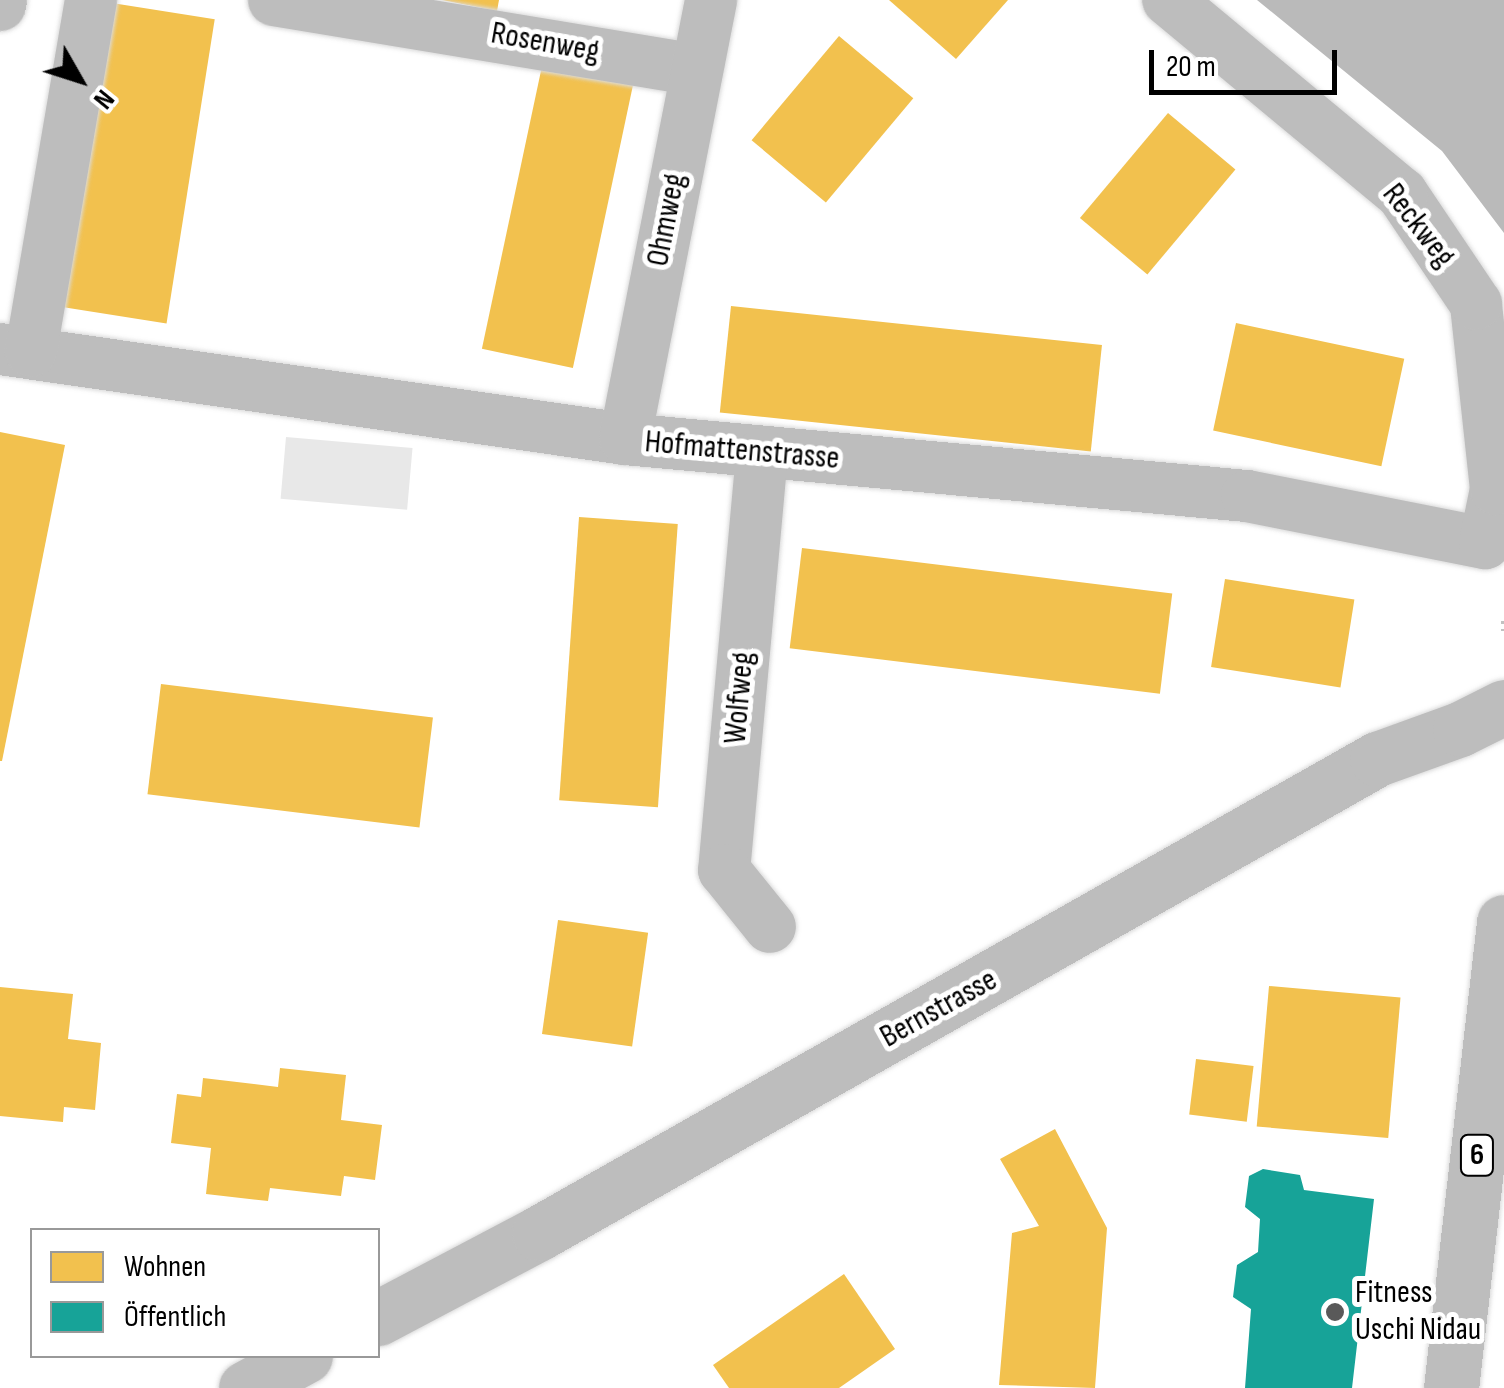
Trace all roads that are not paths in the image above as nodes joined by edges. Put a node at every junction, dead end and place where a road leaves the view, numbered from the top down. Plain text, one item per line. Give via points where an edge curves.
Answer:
1 (90, 0) edge
2 (274, 0) edge
3 (711, 0) edge
4 (1168, 0) edge
5 (696, 70) junction
6 (16, 350) edge
7 (624, 439) junction
8 (762, 454) junction
9 (1485, 543) joint
10 (1504, 707) edge
11 (1504, 922) edge
12 (770, 927) dead end
13 (380, 1317) edge
14 (301, 1358) edge
15 (246, 1388) edge
16 (1450, 1388) edge

1 - 6 street
2 - 5 street, Rosenweg
3 - 5 street, Ohmweg
4 - 9 street, Reckweg via 1402,194 1476,304 1496,489
5 - 7 street, Ohmweg
6 - 7 street, Hofmattenstrasse
7 - 8 street, Hofmattenstrasse
8 - 9 street, Hofmattenstrasse via 1247,496
8 - 12 street, Wolfweg via 724,870
10 - 13 main road, Bernstrasse via 1377,759 539,1234
11 - 16 main road, 6
14 - 15 main road

